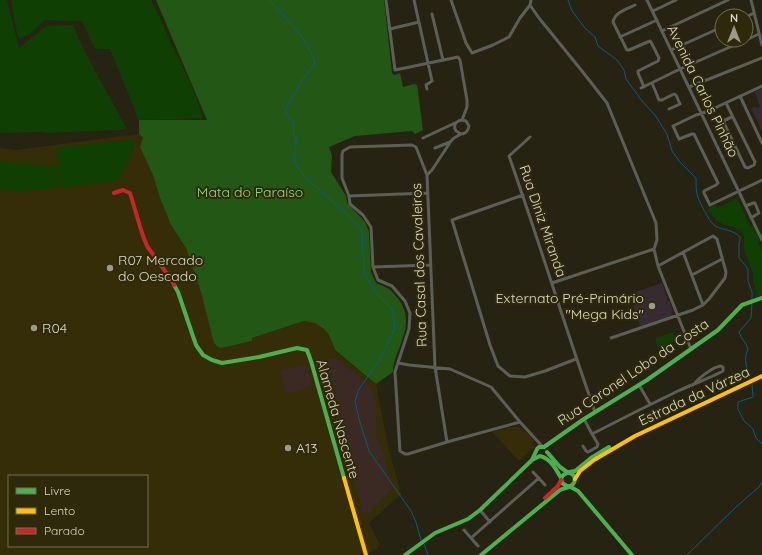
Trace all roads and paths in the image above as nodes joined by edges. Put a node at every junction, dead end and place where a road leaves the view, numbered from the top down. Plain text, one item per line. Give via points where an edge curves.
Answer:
1 (386, 0) edge
2 (414, 0) edge
3 (452, 0) edge
4 (531, 0) edge
5 (647, 0) edge
6 (676, 0) edge
7 (728, 0) edge
8 (530, 5) junction
9 (635, 5) dead end
10 (653, 11) junction
11 (754, 13) edge
12 (432, 14) dead end
13 (657, 20) junction
14 (419, 22) junction
15 (390, 29) junction
16 (662, 31) junction
17 (714, 31) edge
18 (759, 34) junction
19 (754, 36) edge
20 (620, 37) junction
21 (762, 45) edge
22 (728, 48) edge
23 (671, 50) junction
24 (762, 58) edge
25 (443, 60) junction
26 (428, 63) junction
27 (680, 69) junction
28 (652, 83) junction
29 (762, 86) edge
30 (689, 87) junction
31 (427, 89) dead end
32 (740, 96) junction
33 (726, 103) junction
34 (669, 109) dead end
35 (701, 114) junction
36 (732, 117) junction
37 (462, 120) junction
38 (455, 123) junction
39 (461, 134) junction
40 (530, 137) dead end
41 (423, 138) dead end
42 (451, 141) junction
43 (762, 143) edge
44 (435, 148) dead end
45 (427, 175) junction
46 (762, 181) edge
47 (739, 191) junction
48 (114, 193) dead end
49 (427, 193) junction
50 (523, 195) junction
51 (349, 196) junction
52 (746, 206) junction
53 (751, 218) junction
54 (761, 235) edge
55 (762, 240) edge
56 (654, 249) junction
57 (684, 252) junction
58 (722, 259) junction
59 (430, 265) junction
60 (658, 266) junction
61 (373, 267) junction
62 (692, 275) junction
63 (552, 284) junction
64 (760, 298) edge
65 (703, 305) junction
66 (677, 316) junction
67 (611, 338) dead end
68 (691, 349) junction
69 (576, 359) junction
70 (398, 363) junction
71 (434, 367) junction
72 (762, 376) edge
73 (694, 383) junction
74 (639, 385) junction
75 (650, 404) junction
76 (595, 412) junction
77 (584, 419) junction
78 (520, 422) junction
79 (592, 434) junction
80 (634, 436) junction
81 (535, 439) junction
82 (448, 442) junction
83 (583, 446) dead end
84 (545, 449) junction
85 (537, 450) junction
86 (541, 456) junction
87 (532, 460) junction
88 (533, 472) dead end
89 (568, 472) junction
90 (539, 478) junction
91 (561, 479) junction
92 (575, 480) junction
93 (545, 486) dead end
94 (568, 486) junction
95 (578, 491) junction
96 (480, 510) junction
97 (490, 522) junction
98 (464, 530) dead end
99 (503, 536) junction
100 (471, 538) junction
101 (478, 546) dead end
102 (366, 555) edge
103 (405, 555) edge
104 (481, 555) edge
105 (632, 555) edge

1 - 15 street
2 - 14 street
3 - 8 street via 466,43 472,53 509,37
4 - 8 street
5 - 10 street, Avenida Carlos Pinhão
6 - 10 street
7 - 16 street
8 - 56 street via 607,103 656,223 657,240
9 - 20 street via 613,19
10 - 13 street, Avenida Carlos Pinhão
11 - 18 street
12 - 25 street
13 - 16 street, Avenida Carlos Pinhão
13 - 20 street
14 - 15 street
14 - 26 street
15 - 26 street via 395,70
16 - 23 street, Avenida Carlos Pinhão
17 - 23 street
18 - 19 street
18 - 21 street
20 - 28 street via 628,51 651,41 658,61 638,71 638,74 642,88
22 - 27 street
23 - 27 street, Avenida Carlos Pinhão
24 - 30 street
25 - 26 street
25 - 37 street via 458,57 460,60 468,100
26 - 31 street via 432,81 426,86
27 - 28 street
27 - 30 street, Avenida Carlos Pinhão
28 - 34 street via 659,100 676,95 680,104
29 - 32 street
30 - 35 street, Avenida Carlos Pinhão
32 - 33 street
32 - 43 street
33 - 35 street
33 - 36 street
35 - 47 street, Avenida Carlos Pinhão
35 - 47 street via 672,126 679,139 695,134 718,183 704,193 710,205
36 - 36 street via 755,162 754,166 745,167 724,123
37 - 38 street
37 - 39 street via 469,126 466,133
38 - 39 street via 454,130
38 - 41 street
39 - 42 street
40 - 50 street, Rua Diniz Miranda via 509,156
42 - 44 street
42 - 45 street
45 - 49 street, Rua Casal dos Cavaleiros
45 - 51 street, Rua Casal dos Cavaleiros via 416,147 412,145 351,147 342,152 342,178
46 - 47 street
47 - 52 street, Avenida Carlos Pinhão
48 - 102 street, Alameda Nascente via 123,190 130,193 147,246 178,292 196,345 204,355 222,363 297,348 307,350
49 - 51 street
49 - 59 street, Rua Casal dos Cavaleiros
50 - 63 street, Rua Diniz Miranda
50 - 69 street via 452,220 490,345 498,366 510,376 525,377
51 - 61 street via 350,204 363,214 372,227
52 - 53 street, Avenida Carlos Pinhão
52 - 53 street via 755,203 759,213
53 - 54 street, Avenida Carlos Pinhão
54 - 55 street, Avenida Carlos Pinhão
56 - 60 street
56 - 63 street
57 - 58 street via 712,236 717,239
57 - 60 street
57 - 62 street
58 - 62 street
58 - 65 street via 725,278
59 - 61 street
59 - 71 street, Rua Casal dos Cavaleiros
60 - 66 street
61 - 70 street via 378,280 392,286 406,301 410,313 409,329
62 - 65 street
63 - 69 street, Rua Diniz Miranda
64 - 68 street, Rua Coronel Lobo da Costa via 738,308 718,330
65 - 66 street
66 - 67 street
66 - 68 street
68 - 74 street, Rua Coronel Lobo da Costa
69 - 76 street, Rua Diniz Miranda
70 - 71 street
70 - 82 street via 395,378 400,452 408,454
71 - 78 street via 450,369 491,387
71 - 82 street, Rua Casal dos Cavaleiros
72 - 80 street, Estrada da Várzea
73 - 73 street via 710,378 723,371 723,368 717,366
73 - 75 street
74 - 75 street
74 - 76 street, Rua Coronel Lobo da Costa
75 - 79 street
76 - 77 street, Rua Coronel Lobo da Costa
77 - 79 street
77 - 84 street, Rua Coronel Lobo da Costa via 555,438
78 - 81 street
78 - 82 street
79 - 83 street via 598,444 597,447 588,452
80 - 89 street, Estrada da Várzea via 601,451 575,471
80 - 92 street, Estrada da Várzea via 594,460 580,471
81 - 84 street
81 - 85 street
84 - 85 street via 539,447
84 - 86 street via 544,456
84 - 89 street via 562,469
85 - 86 street
85 - 87 street
86 - 87 street
86 - 91 street via 551,463
87 - 96 street
88 - 90 street
89 - 91 street, Estrada da Várzea via 563,474
89 - 92 street
90 - 93 street
90 - 97 street
91 - 94 street via 563,485
91 - 99 street, Estrada da Várzea via 558,486
92 - 94 street, Estrada da Várzea
92 - 95 street
94 - 95 street
94 - 99 street, Estrada da Várzea
95 - 105 street
96 - 97 street
96 - 103 street via 468,520 435,533
97 - 100 street
98 - 100 street
99 - 104 street, Estrada da Várzea
100 - 101 street

